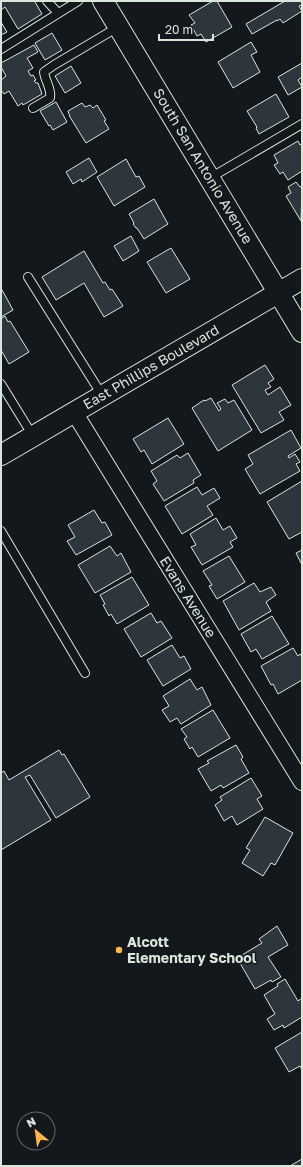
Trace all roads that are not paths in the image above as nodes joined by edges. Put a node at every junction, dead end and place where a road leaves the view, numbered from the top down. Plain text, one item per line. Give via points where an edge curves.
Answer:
1 (47, 1) edge
2 (78, 1) edge
3 (103, 1) edge
4 (58, 13) junction
5 (118, 27) junction
6 (1, 49) edge
7 (33, 108) dead end
8 (302, 124) edge
9 (210, 178) junction
10 (28, 277) dead end
11 (302, 279) edge
12 (279, 293) junction
13 (302, 332) edge
14 (1, 384) edge
15 (102, 396) junction
16 (74, 412) junction
17 (33, 436) junction
18 (1, 455) edge
19 (1, 531) edge
20 (85, 673) dead end
21 (302, 782) edge

1 - 4 lane
2 - 4 lane
3 - 5 street, South San Antonio Avenue
4 - 6 lane
5 - 7 lane via 44,72 51,93 50,98
5 - 9 street, South San Antonio Avenue
8 - 9 lane
9 - 12 street, South San Antonio Avenue
10 - 15 lane
11 - 12 street, East Phillips Boulevard
12 - 13 street, South San Antonio Avenue
12 - 15 street, East Phillips Boulevard
14 - 17 lane
15 - 16 street, East Phillips Boulevard
16 - 17 street, East Phillips Boulevard
16 - 21 street, Evans Avenue
17 - 18 street, East Phillips Boulevard
19 - 20 lane

